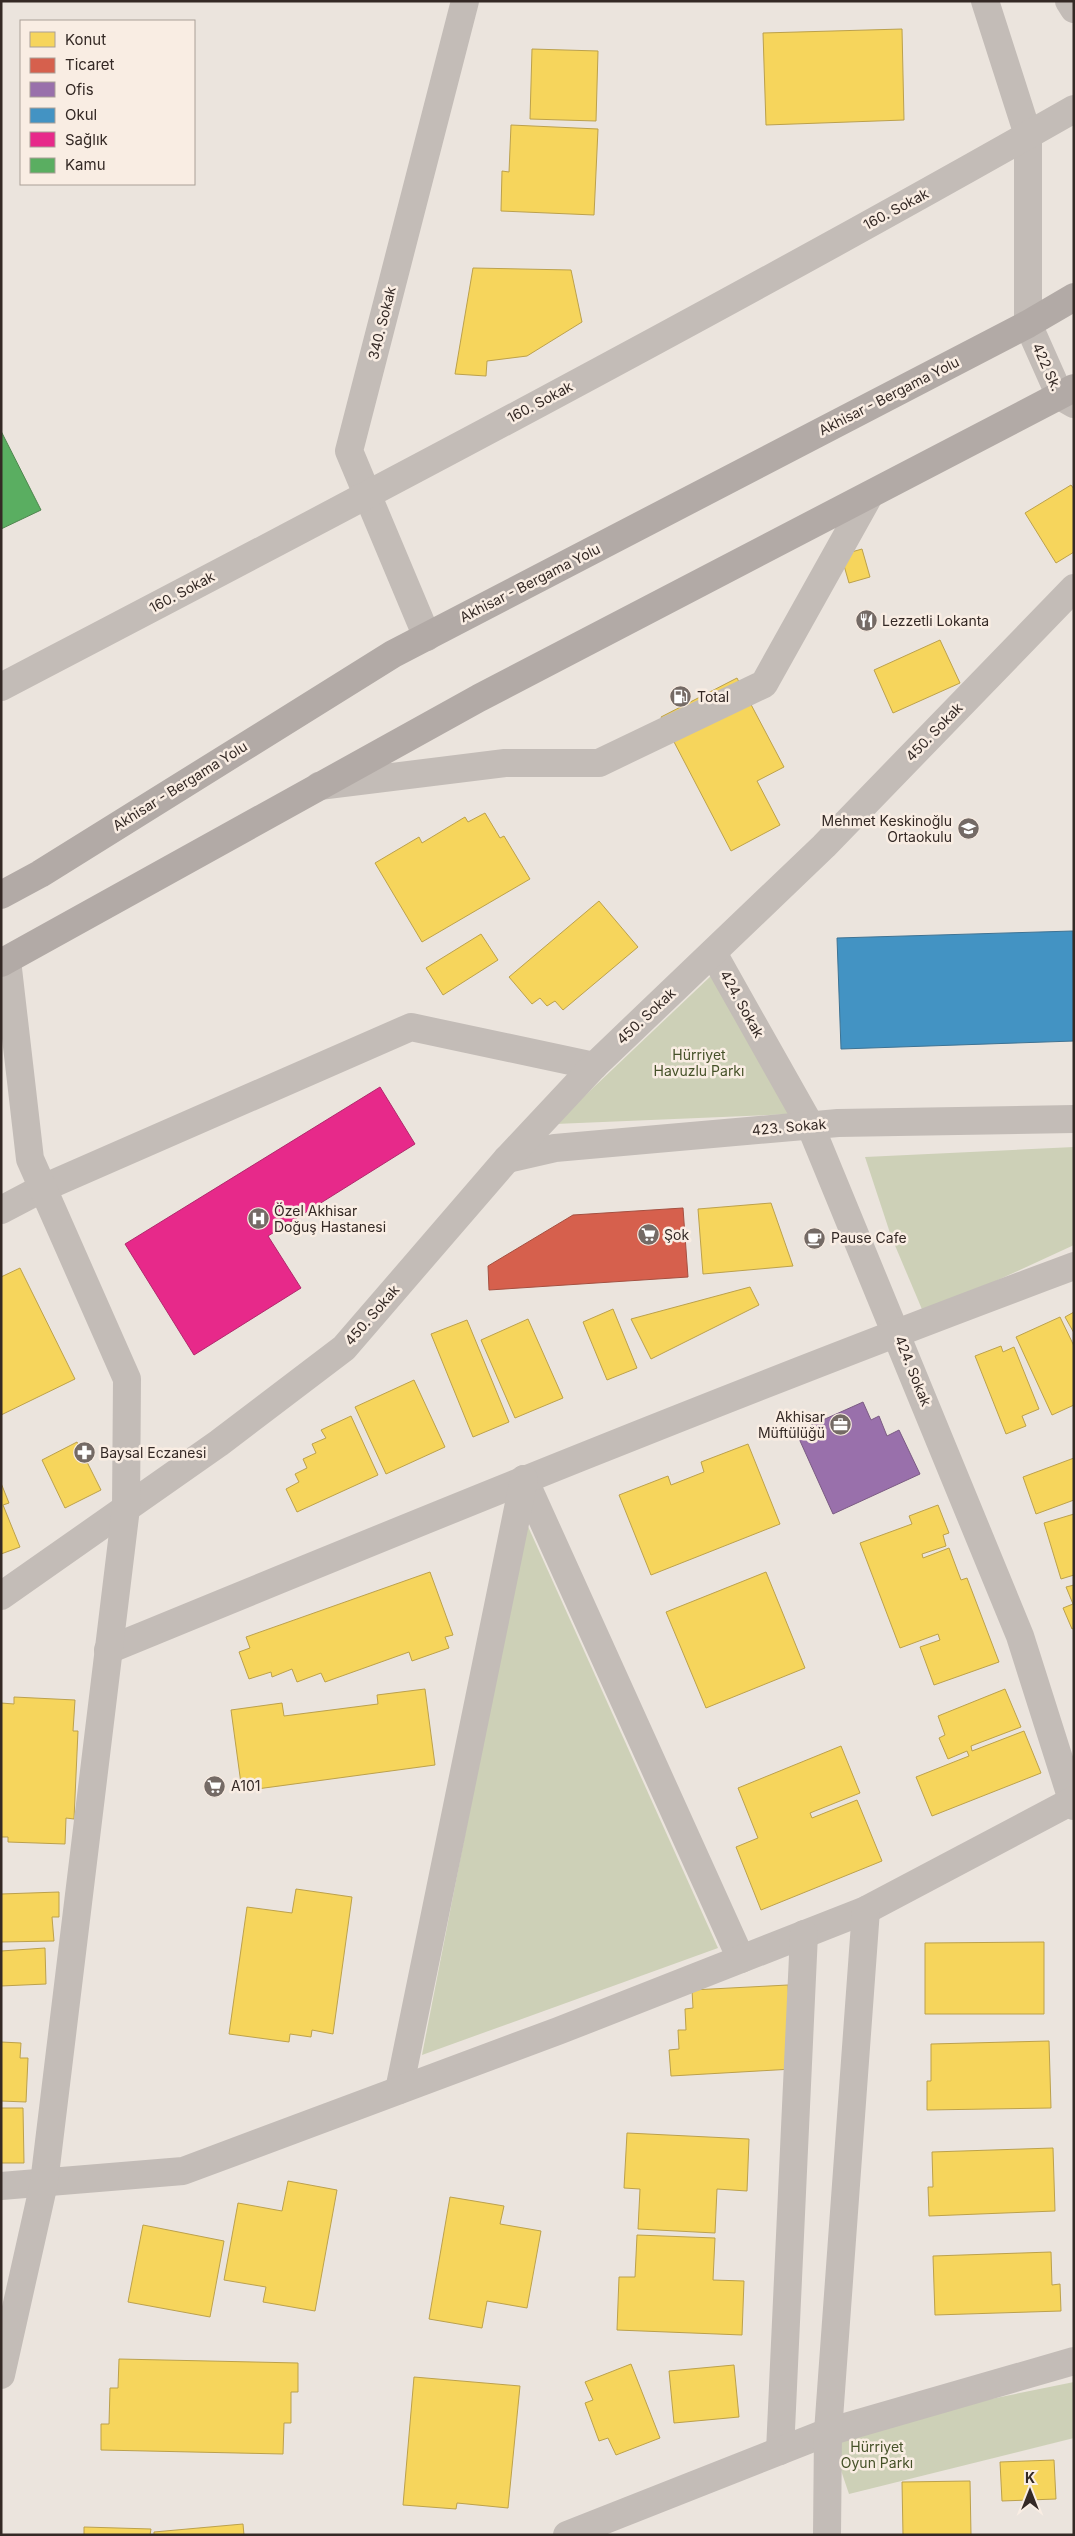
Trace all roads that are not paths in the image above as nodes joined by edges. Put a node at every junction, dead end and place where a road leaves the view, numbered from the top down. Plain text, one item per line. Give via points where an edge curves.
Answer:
1 (465, 1) edge
2 (985, 1) edge
3 (1069, 1) edge
4 (1074, 9) edge
5 (1074, 109) edge
6 (1028, 135) junction
7 (1074, 297) edge
8 (1028, 324) junction
9 (1069, 396) edge
10 (367, 496) junction
11 (869, 496) junction
12 (1074, 588) edge
13 (427, 636) junction
14 (1, 687) edge
15 (319, 786) junction
16 (1, 895) edge
17 (713, 953) junction
18 (4, 961) edge
19 (594, 1066) junction
20 (1074, 1119) edge
21 (810, 1125) junction
22 (507, 1159) junction
23 (43, 1188) junction
24 (1, 1210) edge
25 (1074, 1266) edge
26 (898, 1333) junction
27 (524, 1479) junction
28 (126, 1508) junction
29 (1, 1596) edge
30 (108, 1650) junction
31 (1073, 1803) edge
32 (866, 1910) junction
33 (804, 1934) junction
34 (742, 1959) junction
35 (399, 2090) junction
36 (44, 2183) junction
37 (1, 2186) edge
38 (1074, 2361) edge
39 (1, 2375) edge
40 (828, 2432) junction
41 (780, 2451) junction
42 (567, 2535) edge
43 (827, 2535) edge

1 - 10 street, 340. Sokak via 349,451
2 - 6 street
3 - 4 street
5 - 6 street, 160. Sokak
6 - 8 street
6 - 10 street, 160. Sokak
7 - 8 main road, Akhisar - Bergama Yolu
8 - 9 street, 422 Sk.
8 - 13 main road, Akhisar - Bergama Yolu
9 - 11 main road
10 - 13 street, 340. Sokak
10 - 14 street, 160. Sokak
11 - 15 main road via 479,698
11 - 15 street via 764,684 599,763 505,763
12 - 17 street, 450. Sokak via 824,846
13 - 16 main road, Akhisar - Bergama Yolu
15 - 18 main road
17 - 19 street, 450. Sokak
17 - 21 street, 424. Sokak
18 - 23 street via 30,1159
19 - 22 street, 450. Sokak
19 - 23 street via 411,1028
20 - 21 street, 423. Sokak
21 - 22 street, 423. Sokak via 555,1148
21 - 26 street, 424. Sokak
22 - 28 street, 450. Sokak via 344,1348 219,1443
23 - 24 street
23 - 28 street via 127,1379
25 - 26 street
26 - 27 street
26 - 31 street, 424. Sokak via 1020,1636
27 - 30 street
27 - 34 street
27 - 35 street
28 - 29 street, 450. Sokak
28 - 30 street
30 - 36 street
31 - 32 street
32 - 33 street
32 - 40 street
33 - 34 street
33 - 41 street
34 - 35 street
35 - 36 street via 183,2171
36 - 37 street
36 - 39 street
38 - 40 street
40 - 41 street
40 - 43 street
41 - 42 street

